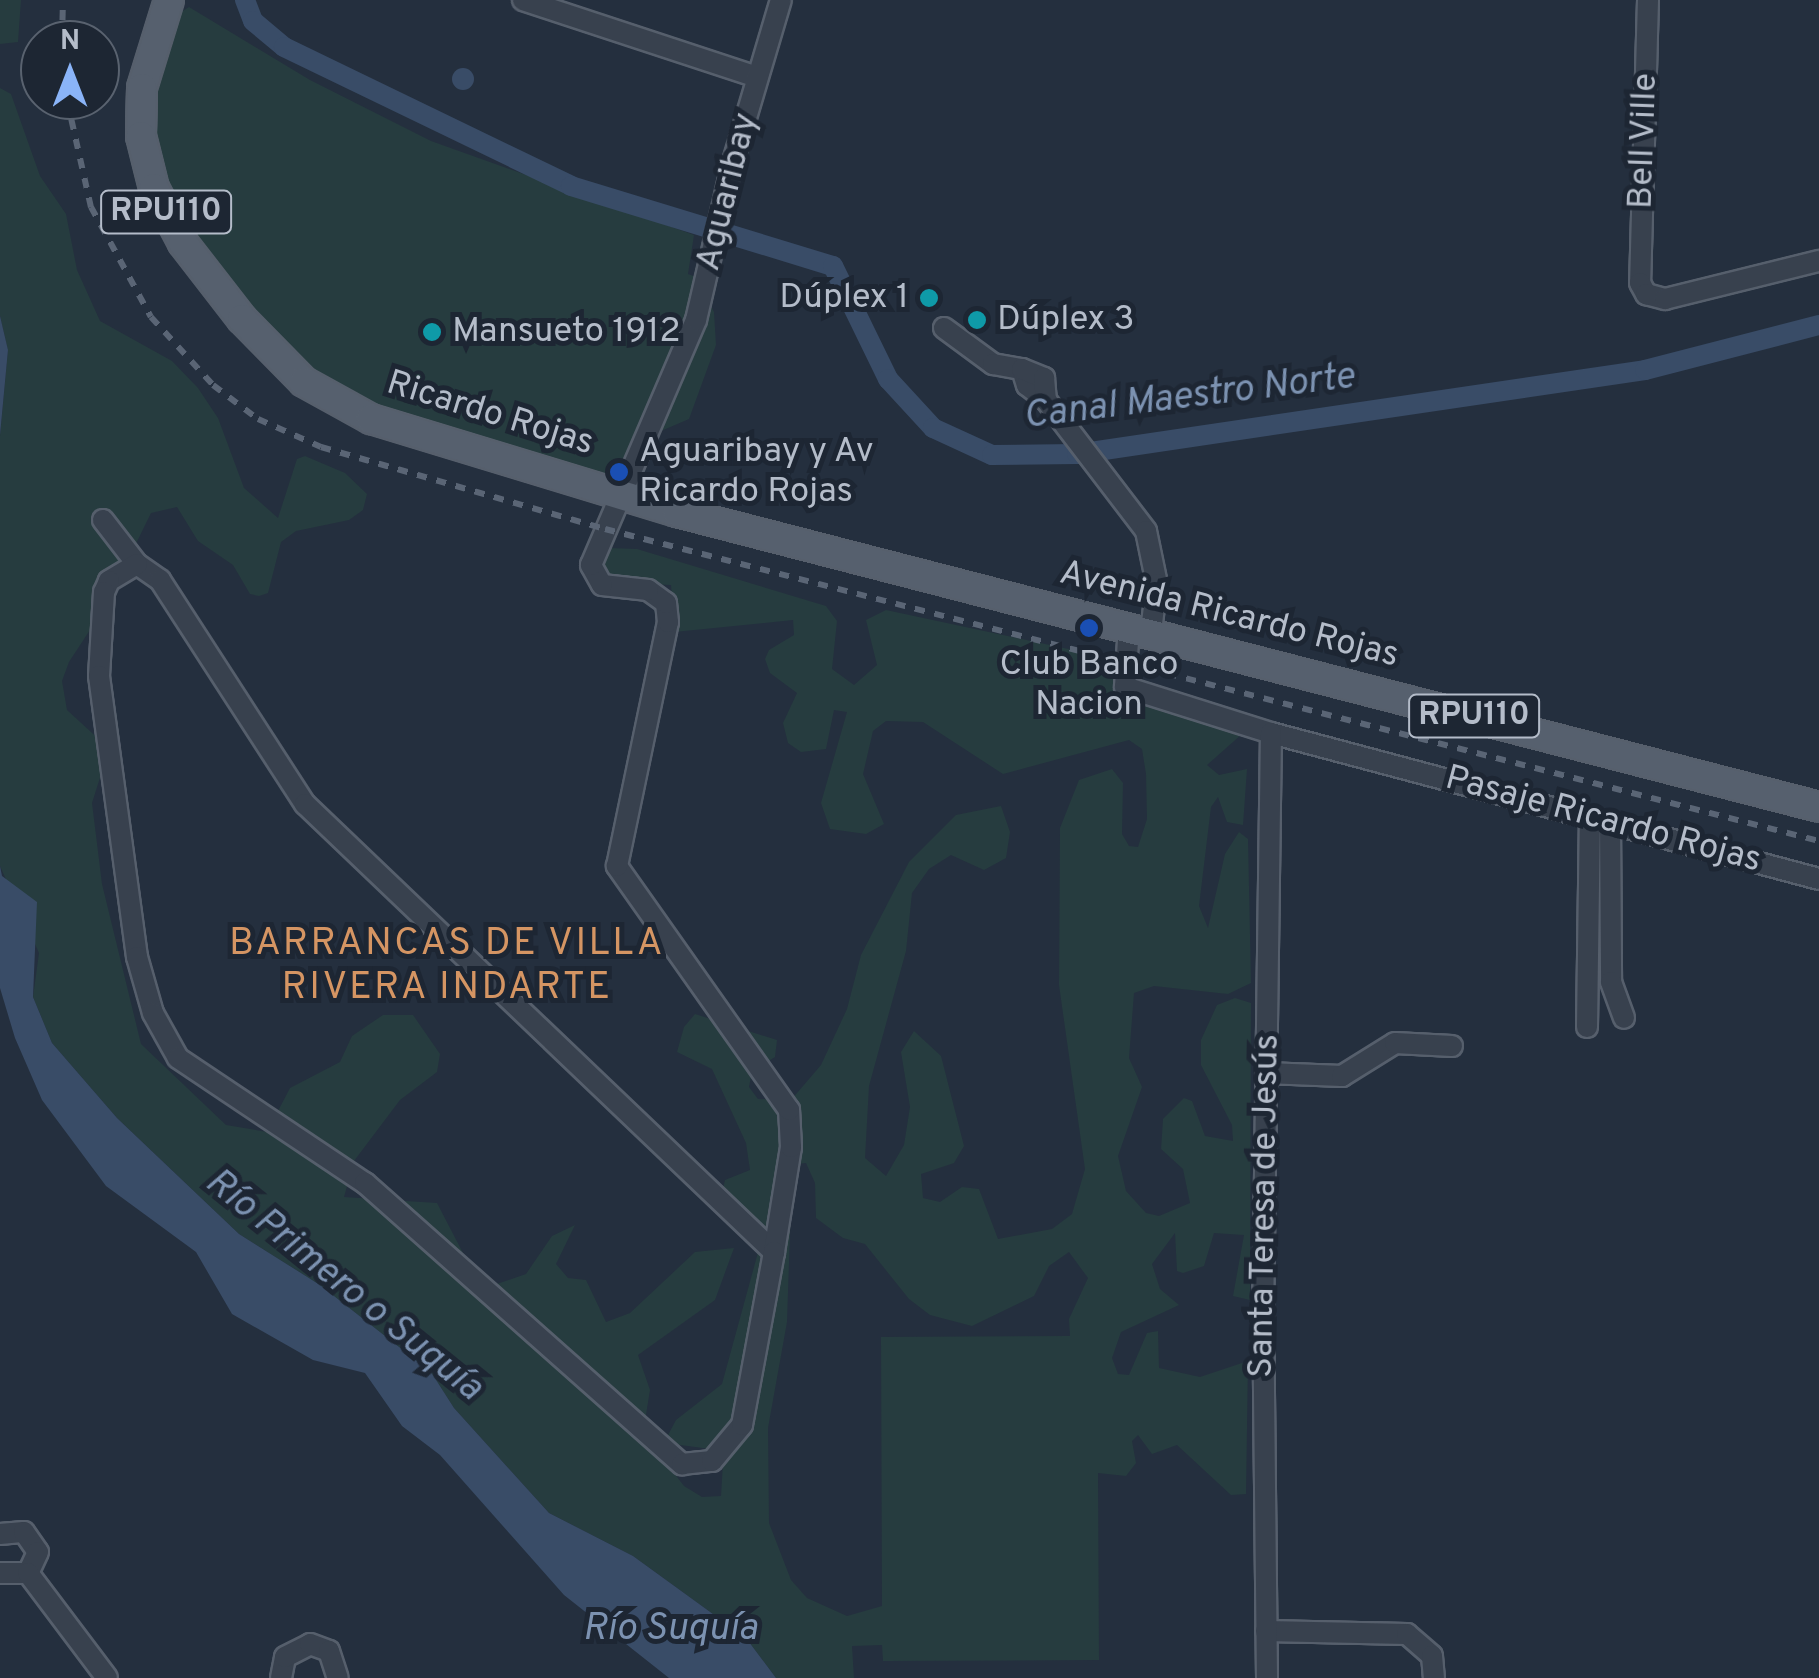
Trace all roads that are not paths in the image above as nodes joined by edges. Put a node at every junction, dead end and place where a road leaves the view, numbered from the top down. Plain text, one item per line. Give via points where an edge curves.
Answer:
1 (169, 0) edge
2 (523, 0) edge
3 (781, 0) edge
4 (1648, 0) edge
5 (757, 76) junction
6 (1819, 262) edge
7 (944, 328) dead end
8 (623, 492) junction
9 (103, 520) dead end
10 (137, 564) junction
11 (1140, 628) junction
12 (1270, 733) junction
13 (1819, 807) edge
14 (1600, 818) junction
15 (1819, 879) edge
16 (1624, 1018) dead end
17 (1588, 1027) dead end
18 (1452, 1046) dead end
19 (1266, 1074) junction
20 (774, 1252) junction
21 (0, 1534) edge
22 (0, 1573) edge
23 (28, 1573) junction
24 (1266, 1631) junction
25 (107, 1678) edge
26 (281, 1678) edge
27 (338, 1678) edge
28 (1266, 1678) edge
29 (1434, 1678) edge

1 - 8 main road, Ricardo Rojas / RPU110 via 142,88 146,164 183,243 242,319 304,382 371,420
2 - 5 street
3 - 5 street, Aguaribay
4 - 6 street, Bell Ville via 1640,283 1655,299 1665,299
5 - 8 street, Aguaribay via 696,320
7 - 11 street via 992,364 1044,378 1046,400 1146,532 1157,584
8 - 11 main road, Avenida Ricardo Rojas / RPU110 via 944,584
8 - 20 street, Aguaribay via 593,556 592,573 602,585 657,593 668,622 616,866 789,1110 791,1148
9 - 10 street
10 - 20 street via 160,580 316,816
10 - 20 street via 104,592 98,676 141,972 153,1013 178,1058 366,1184 682,1464 712,1461 742,1425
11 - 12 street, Pasaje Ricardo Rojas via 1126,686
11 - 13 main road, Avenida Ricardo Rojas / RPU110
12 - 14 street, Pasaje Ricardo Rojas
12 - 19 street, Santa Teresa de Jesús
14 - 15 street, Pasaje Ricardo Rojas
14 - 16 street via 1611,982
14 - 17 street
18 - 19 street via 1395,1043 1342,1076
19 - 24 street, Santa Teresa de Jesús
21 - 23 street via 16,1530 31,1537 37,1560
22 - 23 street
23 - 25 street
24 - 28 street, Santa Teresa de Jesús
24 - 29 street via 1407,1634 1432,1656
26 - 27 street via 285,1657 310,1644 329,1651

